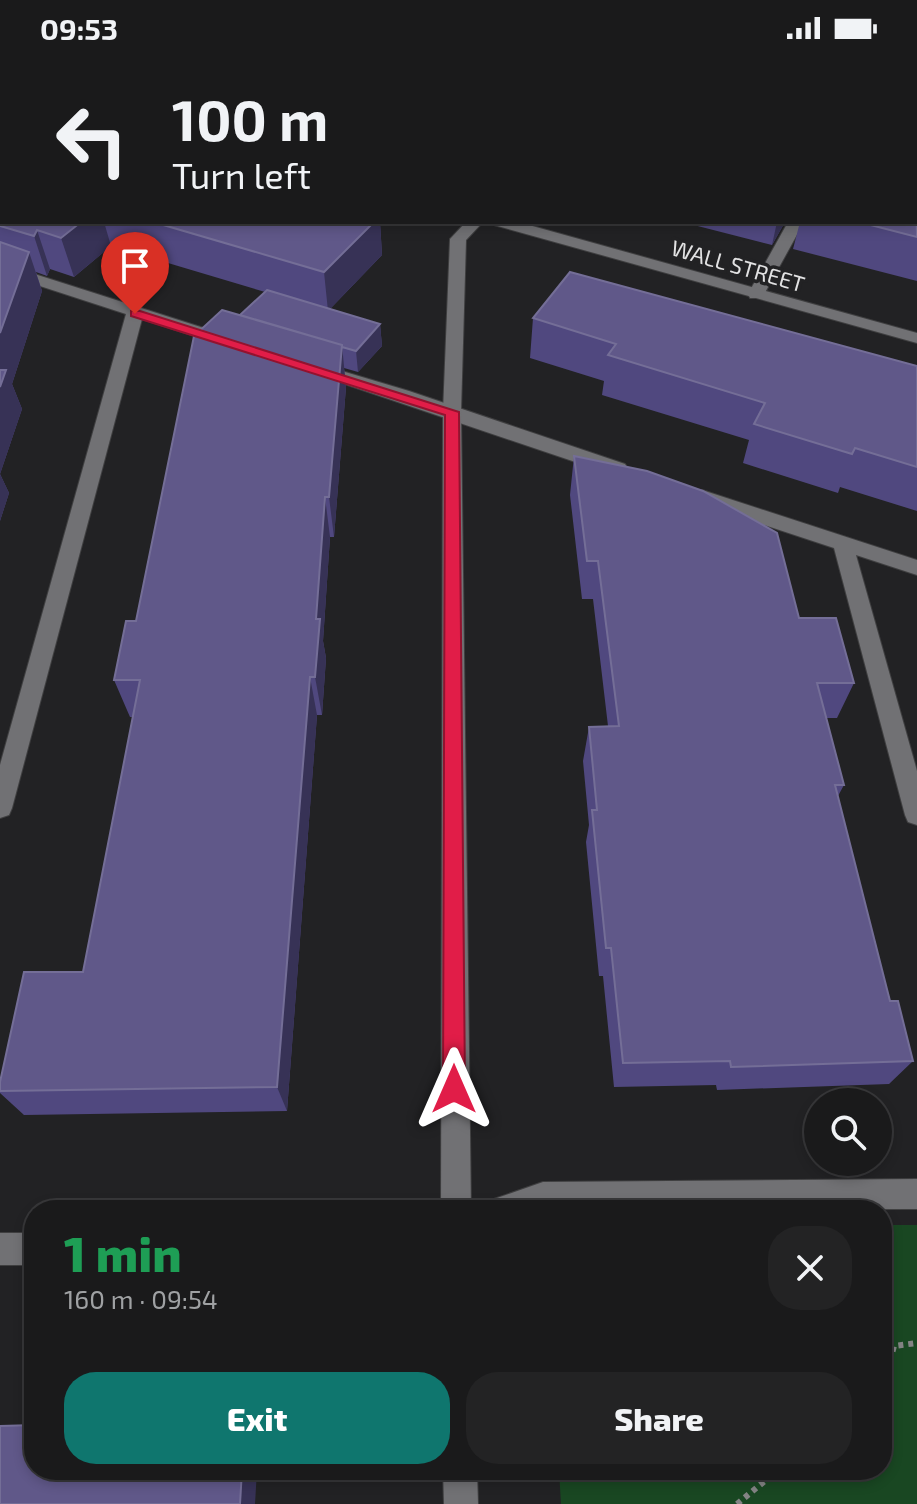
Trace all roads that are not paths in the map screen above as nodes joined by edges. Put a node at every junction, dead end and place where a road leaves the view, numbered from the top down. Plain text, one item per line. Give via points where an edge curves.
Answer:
1 (473, 224) edge
2 (507, 224) edge
3 (795, 224) edge
4 (0, 268) edge
5 (756, 294) junction
6 (135, 314) junction
7 (917, 338) edge
8 (239, 345) edge
9 (299, 363) edge
10 (452, 412) junction
11 (635, 475) edge
12 (680, 490) edge
13 (843, 545) junction
14 (917, 568) edge
15 (0, 808) edge
16 (917, 815) edge
17 (917, 1194) edge
18 (456, 1200) edge
19 (534, 1200) edge
20 (0, 1249) edge
21 (24, 1249) edge
22 (460, 1480) edge
23 (461, 1504) edge

1 - 10 street via 458,239
2 - 5 street, WALL STREET
3 - 5 street
4 - 6 street
5 - 7 street, WALL STREET
6 - 8 street
6 - 15 street
9 - 10 street
10 - 11 street
10 - 18 street
12 - 13 street
13 - 14 street
13 - 16 street
17 - 19 street
20 - 21 street
22 - 23 street

